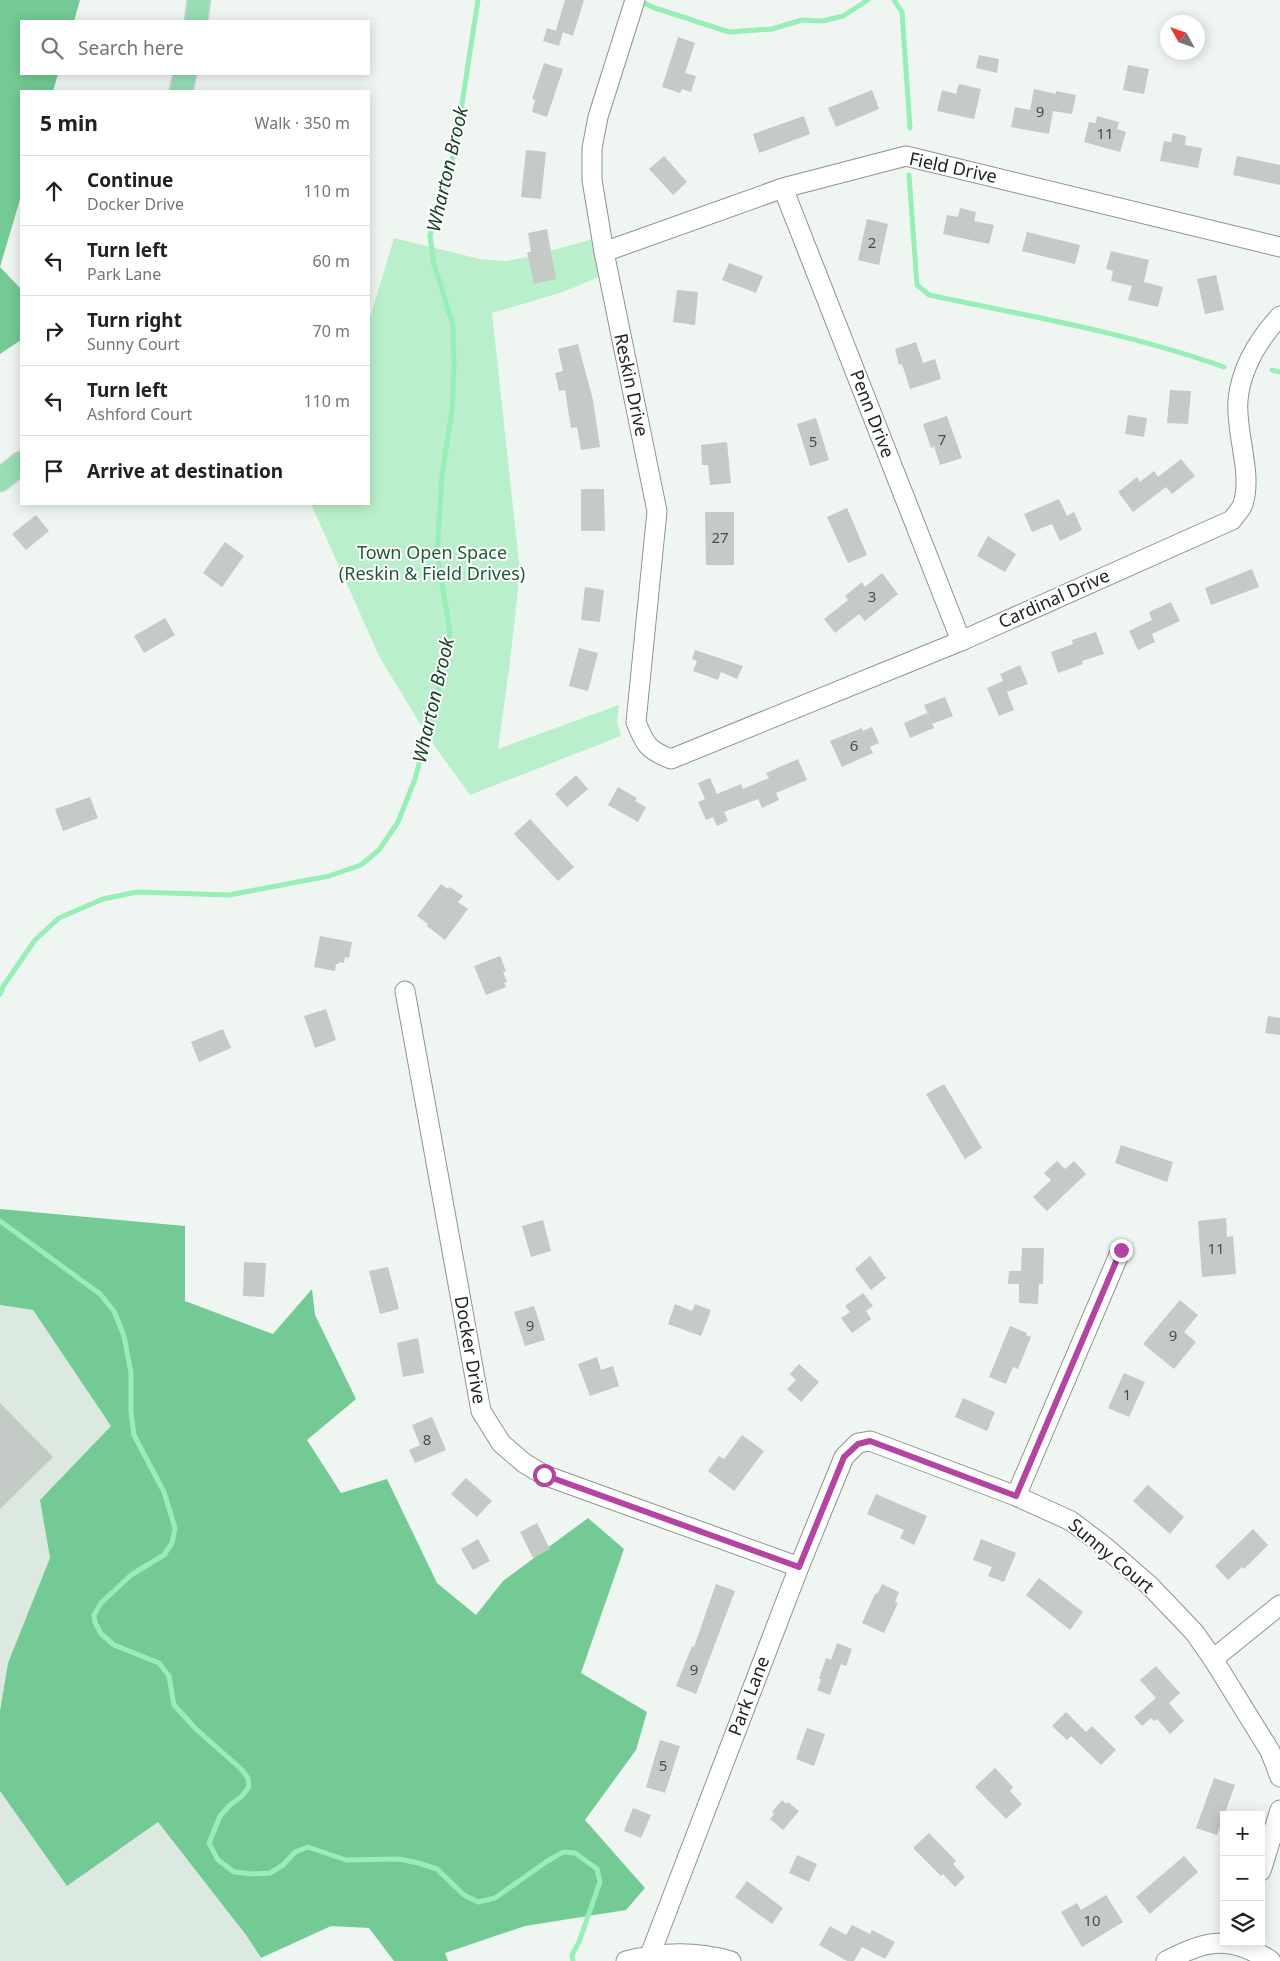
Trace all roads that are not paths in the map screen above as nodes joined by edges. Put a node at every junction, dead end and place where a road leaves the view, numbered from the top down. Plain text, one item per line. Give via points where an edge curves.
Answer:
1 (199, 0) edge
2 (633, 4) edge
3 (196, 20) edge
4 (185, 75) edge
5 (181, 90) edge
6 (783, 188) junction
7 (1280, 247) edge
8 (604, 252) junction
9 (1280, 316) edge
10 (20, 464) edge
11 (0, 480) edge
12 (961, 641) junction
13 (671, 759) joint
14 (405, 991) dead end
15 (1121, 1250) dead end
16 (858, 1444) joint
17 (1016, 1496) junction
18 (799, 1567) junction
19 (1280, 1604) edge
20 (1214, 1659) junction
21 (1280, 1777) edge
22 (1280, 1810) edge
23 (1265, 1858) edge
24 (1220, 1944) edge
25 (1244, 1946) edge
26 (650, 1955) junction
27 (626, 1961) edge
28 (731, 1961) edge
29 (1166, 1961) edge
30 (1271, 1961) edge

1 - 3 main road
2 - 8 street, Reskin Drive via 598,117 592,148 592,180
4 - 5 main road
6 - 7 street, Field Drive via 906,156
6 - 8 street, Field Drive
6 - 12 street, Penn Drive
8 - 13 street, Reskin Drive via 657,511 636,722 644,742 656,753
9 - 12 street, Cardinal Drive via 1268,329 1245,368 1238,402 1245,483 1243,505 1232,520
10 - 11 main road
12 - 13 street, Cardinal Drive
14 - 18 street, Docker Drive via 481,1411 500,1443 544,1475
15 - 17 street
16 - 17 street, Sunny Court via 870,1441
16 - 18 street, Park Lane via 844,1457
17 - 20 street, Sunny Court via 1071,1520 1104,1546 1150,1586 1194,1632
18 - 26 street, Park Lane
19 - 20 street
20 - 21 street, Sunny Court via 1270,1751
22 - 23 street
24 - 29 street via 1202,1945
25 - 30 street
26 - 27 street
26 - 28 street via 712,1955

